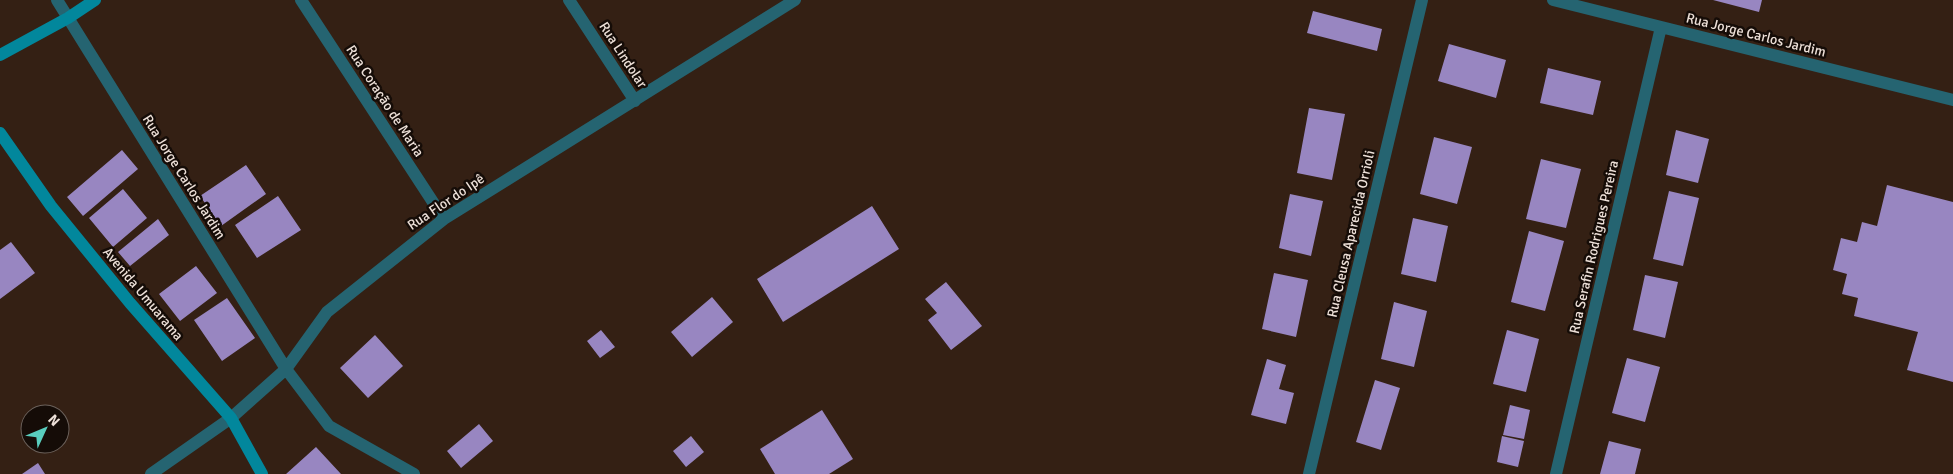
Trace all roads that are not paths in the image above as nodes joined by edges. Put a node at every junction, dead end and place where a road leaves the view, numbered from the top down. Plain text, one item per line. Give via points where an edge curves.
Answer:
1 (57, 0) edge
2 (95, 0) edge
3 (301, 0) edge
4 (569, 0) edge
5 (795, 0) edge
6 (1422, 0) edge
7 (1553, 0) edge
8 (68, 18) junction
9 (1661, 27) junction
10 (0, 55) edge
11 (1953, 100) edge
12 (635, 101) junction
13 (0, 133) edge
14 (444, 219) junction
15 (286, 369) junction
16 (231, 418) junction
17 (151, 474) edge
18 (262, 474) edge
19 (414, 474) edge
20 (1309, 474) edge
21 (1556, 474) edge

1 - 8 street, Rua Jorge Carlos Jardim
2 - 8 street
3 - 14 street, Rua Coração de Maria
4 - 12 street, Rua Lindolar
5 - 12 street, Rua Flor do Ipê
6 - 20 street, Rua Cleusa Aparecida Orrioli
7 - 9 street, Rua Jorge Carlos Jardim
8 - 10 street
8 - 15 street, Rua Jorge Carlos Jardim
9 - 11 street, Rua Jorge Carlos Jardim
9 - 21 street, Rua Serafin Rodrigues Pereira
12 - 14 street, Rua Flor do Ipê
13 - 16 street, Avenida Umuarama via 51,206 130,303
14 - 15 street, Rua Flor do Ipê via 327,312
15 - 16 street, Rua Flor do Ipê
15 - 19 street, Rua Jorge Carlos Jardim via 329,426
16 - 17 street, Rua Flor do Ipê
16 - 18 street, Avenida Umuarama

